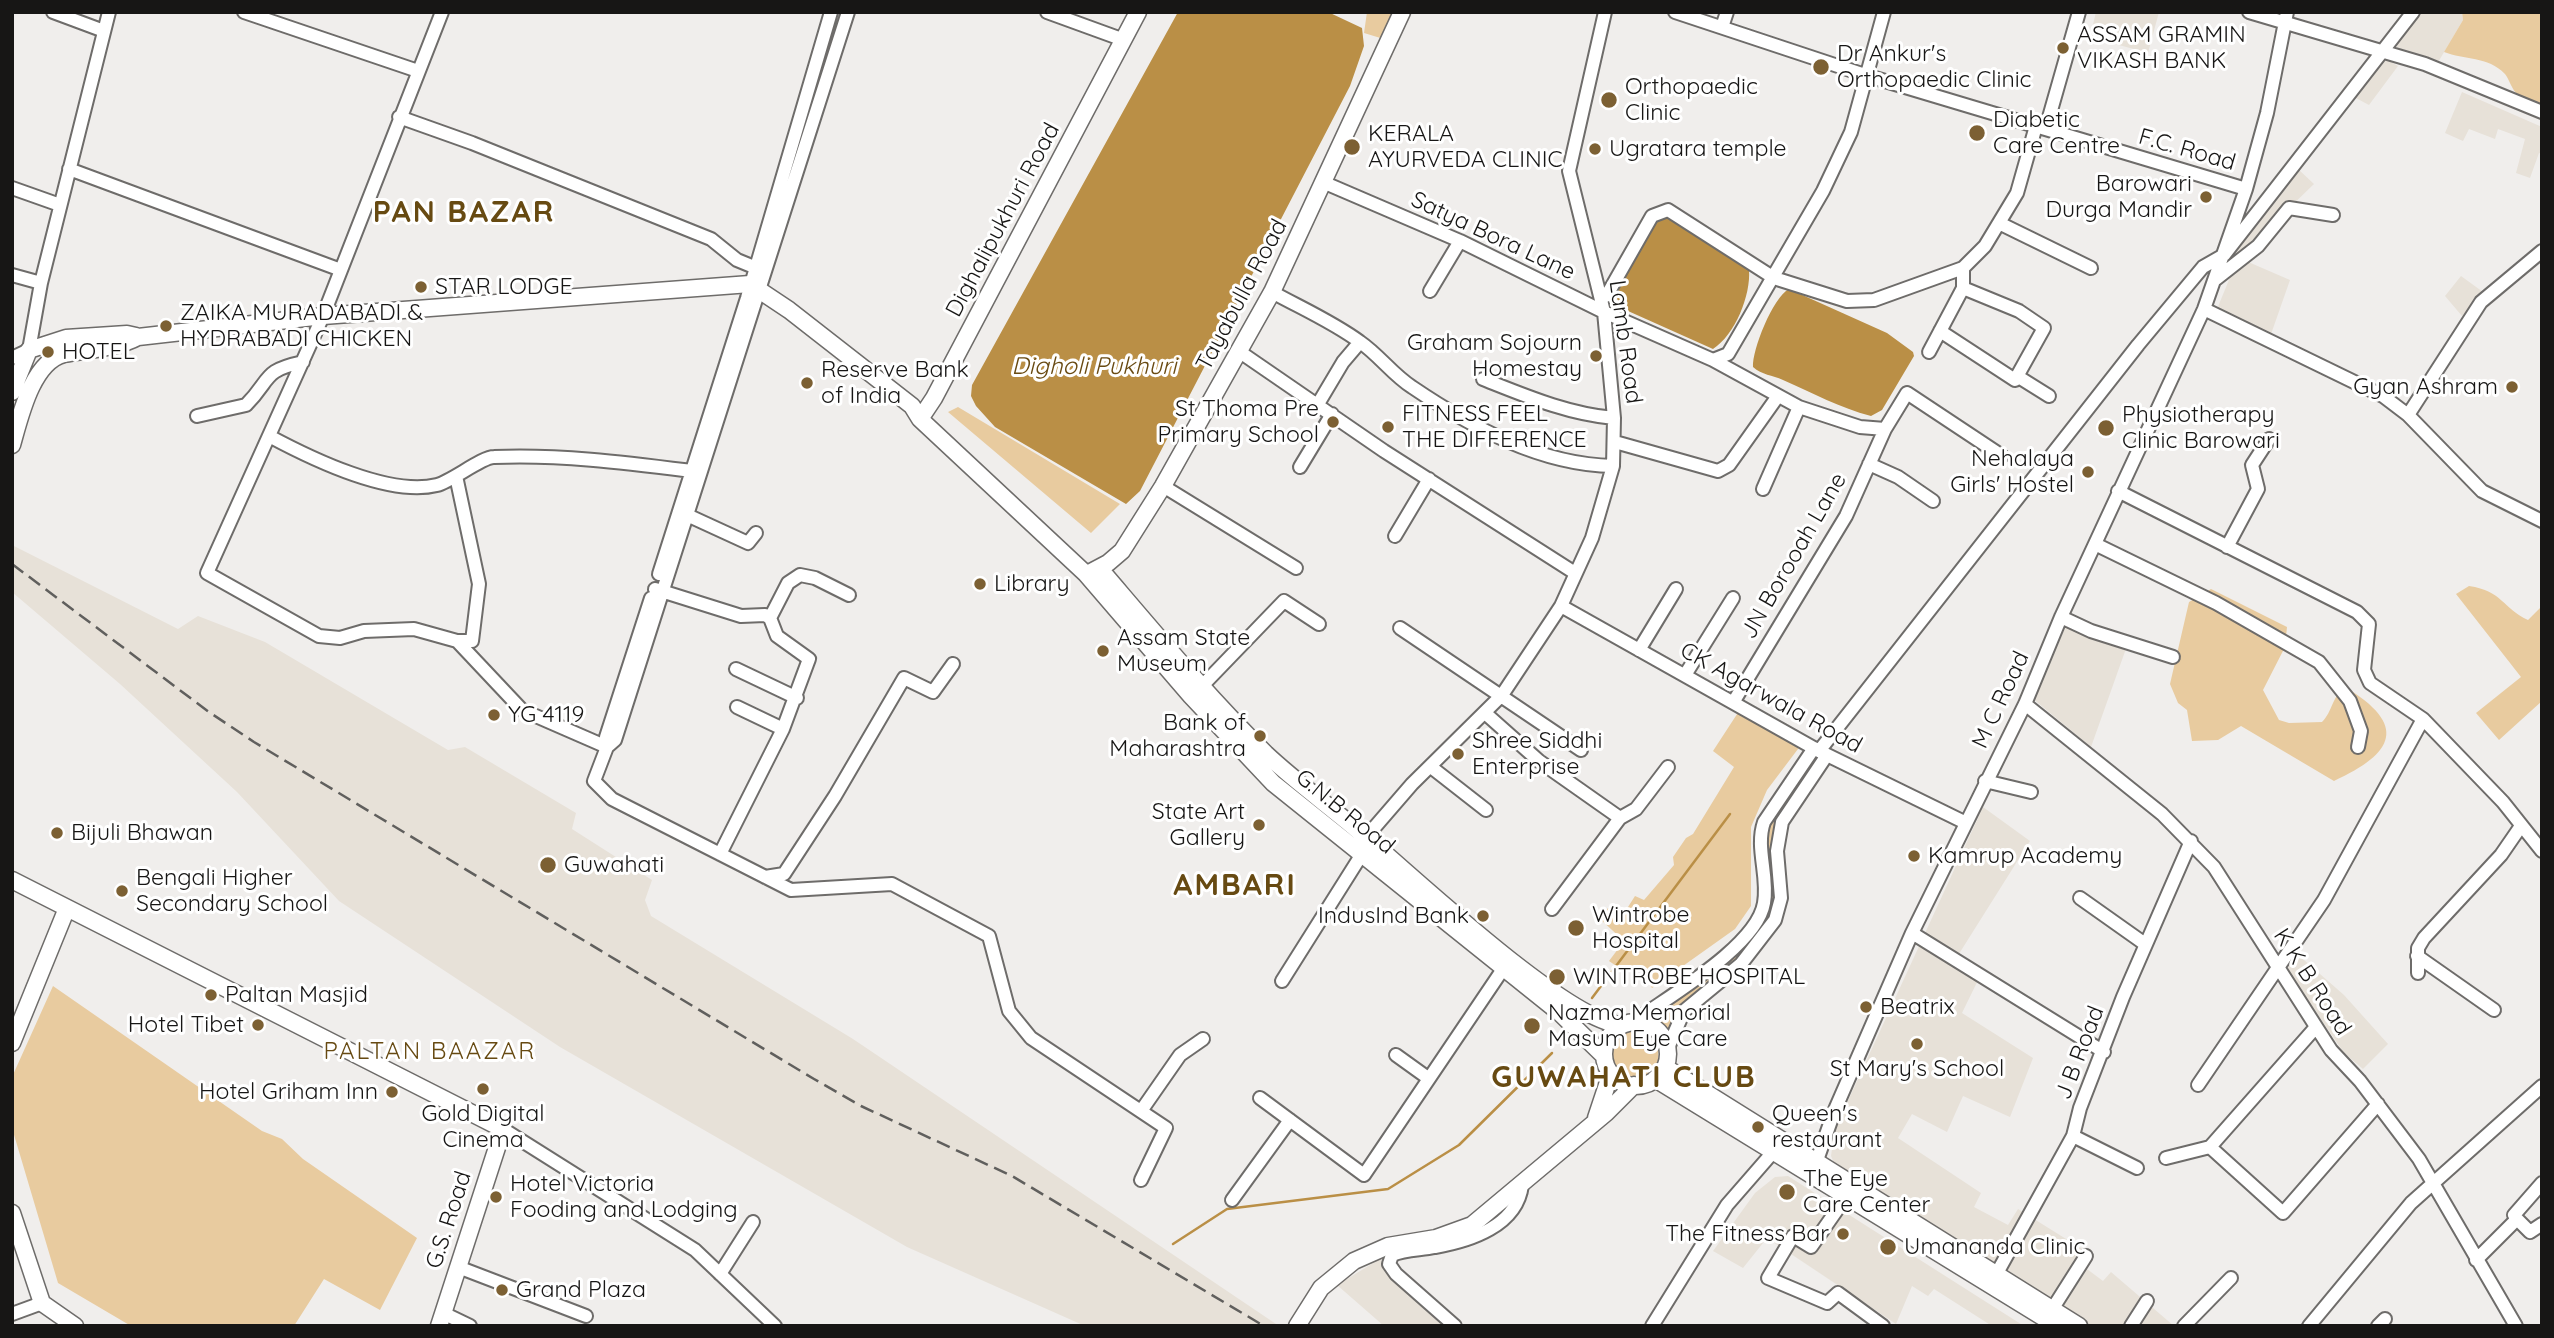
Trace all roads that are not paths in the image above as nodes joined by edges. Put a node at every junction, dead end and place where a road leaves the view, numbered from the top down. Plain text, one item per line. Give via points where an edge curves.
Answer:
1 (53, 12) edge
2 (109, 12) edge
3 (244, 12) edge
4 (442, 12) edge
5 (831, 12) edge
6 (848, 12) edge
7 (1047, 12) edge
8 (1138, 12) edge
9 (1402, 12) edge
10 (1605, 12) edge
11 (1675, 12) edge
12 (1727, 12) edge
13 (1884, 12) edge
14 (2079, 12) edge
15 (2249, 12) edge
16 (2413, 12) edge
17 (2286, 18) edge
18 (1722, 27) junction
19 (104, 31) junction
20 (1124, 40) junction
21 (2384, 52) junction
22 (418, 71) junction
23 (1865, 75) junction
24 (2542, 112) edge
25 (399, 117) junction
26 (2041, 127) junction
27 (69, 169) junction
28 (1325, 183) junction
29 (12, 188) edge
30 (2246, 189) junction
31 (60, 205) junction
32 (2333, 215) dead end
33 (2001, 224) junction
34 (1460, 241) junction
35 (2542, 251) edge
36 (2224, 255) junction
37 (754, 267) junction
38 (1964, 268) junction
39 (2091, 268) dead end
40 (341, 270) junction
41 (12, 275) edge
42 (1774, 278) junction
43 (2216, 279) junction
44 (41, 283) junction
45 (755, 287) junction
46 (1963, 288) junction
47 (1430, 291) dead end
48 (1272, 292) junction
49 (1601, 299) junction
50 (2204, 309) junction
51 (1604, 312) junction
52 (323, 316) junction
53 (1940, 331) junction
54 (132, 340) junction
55 (1360, 342) junction
56 (29, 350) junction
57 (1240, 352) junction
58 (1928, 352) dead end
59 (1728, 354) junction
60 (1713, 360) junction
61 (303, 362) junction
62 (16, 363) edge
63 (1734, 371) junction
64 (2017, 376) junction
65 (1483, 379) dead end
66 (12, 392) edge
67 (1778, 396) junction
68 (2049, 396) dead end
69 (1318, 404) junction
70 (1799, 407) junction
71 (919, 412) junction
72 (1332, 414) junction
73 (2408, 415) junction
74 (197, 416) dead end
75 (1614, 418) junction
76 (1885, 429) junction
77 (270, 436) junction
78 (2269, 439) dead end
79 (1615, 442) junction
80 (12, 445) edge
81 (2002, 456) dead end
82 (1869, 464) junction
83 (1613, 466) junction
84 (1300, 467) dead end
85 (692, 471) junction
86 (456, 476) junction
87 (1429, 479) junction
88 (1163, 486) junction
89 (1763, 489) dead end
90 (2118, 491) junction
91 (1933, 501) dead end
92 (687, 515) junction
93 (2542, 521) edge
94 (755, 533) dead end
95 (1395, 536) dead end
96 (2095, 544) junction
97 (2227, 547) junction
98 (1296, 568) dead end
99 (1093, 571) junction
100 (1575, 573) junction
101 (1676, 589) dead end
102 (658, 590) junction
103 (849, 595) dead end
104 (1733, 598) dead end
105 (1561, 606) junction
106 (2062, 617) junction
107 (770, 618) junction
108 (1318, 624) dead end
109 (1400, 628) dead end
110 (457, 641) junction
111 (1639, 650) junction
112 (2173, 657) dead end
113 (953, 664) dead end
114 (736, 669) dead end
115 (1685, 675) junction
116 (1202, 686) junction
117 (1502, 695) junction
118 (797, 698) junction
119 (1734, 701) junction
120 (2025, 704) junction
121 (737, 707) dead end
122 (1485, 713) junction
123 (2423, 719) junction
124 (783, 729) junction
125 (607, 747) junction
126 (2358, 747) dead end
127 (1581, 750) dead end
128 (1820, 752) junction
129 (1431, 767) junction
130 (1668, 767) dead end
131 (1985, 781) junction
132 (2031, 792) dead end
133 (1486, 810) dead end
134 (1620, 818) junction
135 (1964, 822) junction
136 (2521, 826) junction
137 (2191, 841) junction
138 (1361, 847) junction
139 (2542, 851) edge
140 (720, 854) junction
141 (764, 877) junction
142 (12, 880) edge
143 (2080, 898) dead end
144 (67, 908) junction
145 (1552, 909) dead end
146 (1912, 933) junction
147 (2146, 944) junction
148 (2417, 956) junction
149 (1503, 969) junction
150 (2279, 969) junction
151 (2418, 974) dead end
152 (1282, 981) dead end
153 (2494, 1010) dead end
154 (1628, 1023) junction
155 (2316, 1027) junction
156 (1203, 1039) dead end
157 (12, 1043) edge
158 (1667, 1050) junction
159 (2104, 1052) junction
160 (1396, 1055) dead end
161 (1604, 1055) junction
162 (1611, 1073) junction
163 (1660, 1073) junction
164 (1429, 1077) junction
165 (1634, 1085) junction
166 (2198, 1085) dead end
167 (2542, 1086) edge
168 (1260, 1098) dead end
169 (2378, 1104) junction
170 (1141, 1111) junction
171 (1596, 1118) junction
172 (1290, 1120) junction
173 (503, 1129) junction
174 (2073, 1136) junction
175 (2210, 1147) junction
176 (1774, 1151) junction
177 (2166, 1157) dead end
178 (1816, 1163) junction
179 (2137, 1168) dead end
180 (1141, 1180) dead end
181 (2542, 1183) edge
182 (1522, 1185) junction
183 (2433, 1186) junction
184 (1846, 1197) junction
185 (1232, 1200) dead end
186 (12, 1213) edge
187 (2517, 1219) junction
188 (752, 1222) dead end
189 (2542, 1224) edge
190 (2086, 1256) dead end
191 (2476, 1260) junction
192 (457, 1267) junction
193 (1997, 1273) junction
194 (720, 1274) junction
195 (2231, 1278) dead end
196 (2147, 1301) dead end
197 (42, 1303) junction
198 (2053, 1308) junction
199 (12, 1314) edge
200 (586, 1316) dead end
201 (441, 1319) edge
202 (773, 1325) edge
203 (75, 1326) edge
204 (470, 1326) edge
205 (1297, 1326) edge
206 (1455, 1326) edge
207 (1652, 1326) edge
208 (1883, 1326) edge
209 (2057, 1326) edge
210 (2079, 1326) edge
211 (2131, 1326) edge
212 (2184, 1326) edge
213 (2309, 1326) edge
214 (2516, 1326) edge

1 - 19 street
2 - 19 street
3 - 22 street
4 - 22 street
5 - 37 street
6 - 45 street
7 - 20 street
8 - 20 main road, Dighalipukhuri Road
9 - 28 main road, Tayabulla Road
10 - 49 street, Lamb Road via 1569,171
11 - 18 street, F.C. Road
12 - 18 street
13 - 23 street
14 - 26 street
15 - 17 street
16 - 21 street
17 - 21 street
17 - 30 street
18 - 23 street, F.C. Road
19 - 27 street
20 - 71 main road, Dighalipukhuri Road
21 - 24 street via 2471,81
21 - 36 street
22 - 25 street
23 - 26 street, F.C. Road
23 - 42 street via 1851,132
25 - 37 street via 711,239
25 - 40 street
26 - 30 street, F.C. Road
26 - 33 street
27 - 31 street
27 - 40 street
28 - 34 street, Satya Bora Lane
28 - 48 main road, Tayabulla Road
29 - 31 street
30 - 36 street
31 - 44 street
32 - 43 street via 2289,208 2258,246
33 - 38 street
33 - 39 street
34 - 47 street
34 - 51 street, Satya Bora Lane
35 - 73 street via 2481,302
36 - 43 street, M C Road
36 - 128 street via 2203,267 2138,345
37 - 45 street
38 - 42 street via 1861,303
38 - 46 street
40 - 52 street
41 - 44 street
42 - 49 street via 1668,210 1652,216
42 - 59 street
43 - 50 street, M C Road
44 - 56 street
45 - 52 main road
45 - 71 main road
45 - 85 street
45 - 92 street
46 - 53 street
46 - 64 street via 2020,311 2044,328
48 - 55 street
48 - 57 main road, Tayabulla Road
49 - 51 street, Lamb Road
50 - 73 street via 2373,390
50 - 90 street, M C Road
51 - 60 street, Satya Bora Lane
51 - 75 street, Lamb Road
52 - 54 main road
52 - 61 street
53 - 58 street
53 - 64 street via 2015,380
54 - 56 main road via 127,334 66,338
54 - 80 main road via 53,358 37,376
55 - 69 street
55 - 83 street via 1410,386 1481,427 1539,454 1582,466
56 - 62 main road
57 - 69 street
57 - 88 main road, Tayabulla Road
59 - 60 street
59 - 63 street
60 - 63 street, Satya Bora Lane
61 - 74 street via 267,374 246,405
61 - 77 street
62 - 66 main road
63 - 67 street, Satya Bora Lane
64 - 68 street
65 - 75 street via 1536,401
67 - 70 street, Satya Bora Lane
67 - 79 street via 1729,465 1718,471
69 - 72 street
70 - 76 street, Satya Bora Lane via 1860,427
70 - 89 street
71 - 99 main road
72 - 84 street
72 - 87 street
73 - 93 street via 2482,491
75 - 79 street, Lamb Road
76 - 81 street, JN Borooah Lane via 1907,393
76 - 82 street, JN Borooah Lane
77 - 86 street via 353,474 398,485 436,486
77 - 110 street via 206,573 319,636 340,638 364,631 414,629
78 - 97 street via 2252,465 2258,489
79 - 83 street, Lamb Road
82 - 91 street
82 - 119 street, JN Borooah Lane via 1846,516
83 - 100 street, Lamb Road via 1592,538
85 - 86 street via 600,460 490,457
85 - 102 street
86 - 110 street via 479,584 472,641
87 - 95 street
87 - 100 street
88 - 98 street
88 - 99 main road, Tayabulla Road via 1122,551
90 - 96 street, M C Road
90 - 97 street
92 - 94 street via 742,542 748,543
92 - 102 street
96 - 106 street, M C Road
96 - 126 street via 2216,603 2319,662 2350,701 2361,732
97 - 123 street via 2357,612 2369,624 2364,670 2370,683
99 - 116 main road, G.N.B Road
99 - 138 main road, G.N.B Road via 1192,696 1273,783
100 - 105 street, Lamb Road
101 - 111 street
102 - 107 street via 741,616 758,613
102 - 125 street via 606,737
103 - 107 street via 800,575 788,583
104 - 115 street
105 - 111 street, CK Agarwala Road
105 - 117 street, Lamb Road
106 - 112 street
106 - 120 street, M C Road
107 - 118 street via 777,636 809,659
108 - 116 street via 1284,601
109 - 117 street
110 - 125 street via 522,710
111 - 115 street, CK Agarwala Road
113 - 141 street via 933,692 904,678 784,874
114 - 118 street
115 - 119 street, CK Agarwala Road
116 - 138 main road, G.N.B Road
117 - 122 street, Lamb Road
117 - 127 street
118 - 124 street
119 - 128 street, CK Agarwala Road
120 - 131 street, M C Road
120 - 137 street, K K B Road
121 - 124 street
122 - 129 street, Lamb Road
122 - 134 street via 1539,761
123 - 136 street
123 - 150 street via 2324,900
124 - 140 street
125 - 140 street via 594,781 606,794
128 - 135 street, CK Agarwala Road
128 - 154 street via 1764,822 1760,833 1764,906 1749,931 1727,953
128 - 158 street via 1782,822 1777,850 1781,898 1774,920 1741,964 1684,1011
129 - 133 street
129 - 138 street, Lamb Road
130 - 134 street via 1636,809
131 - 132 street
131 - 135 street, M C Road
134 - 145 street
135 - 146 street, M C Road
136 - 139 street
136 - 148 street via 2501,855 2424,938
137 - 147 street, J B Road
137 - 150 street, K K B Road via 2214,867
138 - 149 main road, G.N.B Road
138 - 152 street, Lamb Road
138 - 154 main road, G.N.B Road via 1590,1016 1605,1023
140 - 141 street
141 - 170 street via 791,890 892,884 989,936 1009,1011 1031,1038
142 - 144 main road
143 - 147 street
144 - 157 main road
144 - 173 main road
146 - 159 street
146 - 178 street, M C Road
147 - 159 street, J B Road
148 - 151 street
148 - 153 street
149 - 161 main road, G.N.B Road
149 - 164 street
150 - 155 street, K K B Road
150 - 166 street
154 - 158 main road via 1654,1028
154 - 161 main road via 1608,1038
155 - 169 street, K K B Road
155 - 175 street
156 - 170 street via 1180,1055
158 - 163 main road
159 - 174 street, J B Road
160 - 164 street
161 - 162 main road
162 - 165 main road
162 - 171 main road
163 - 165 main road
163 - 176 main road
163 - 178 main road
164 - 172 street via 1364,1175
165 - 171 main road
167 - 183 street
168 - 172 street
169 - 175 street via 2283,1213
169 - 183 street, K K B Road
170 - 180 street via 1167,1128
171 - 182 main road
172 - 185 street
173 - 192 main road, G.S. Road
173 - 194 street via 695,1250
174 - 179 street
174 - 193 street, J B Road
175 - 177 street
176 - 184 main road
176 - 207 street via 1727,1205
178 - 193 main road
181 - 187 street via 2514,1215
182 - 205 main road via 1455,1233 1388,1246 1354,1261 1321,1288
182 - 206 street via 1512,1210 1485,1233 1392,1255 1389,1264 1396,1274
183 - 191 street, K K B Road
183 - 213 street via 2388,1228
184 - 208 street via 1811,1247 1793,1237 1768,1278 1827,1303 1838,1293
184 - 209 main road
186 - 197 main road
187 - 189 street via 2530,1232
187 - 191 street
188 - 194 street
190 - 198 street
191 - 214 street, K K B Road
192 - 200 street
192 - 201 main road, G.S. Road
193 - 198 main road
194 - 202 street
195 - 212 street
196 - 211 street
197 - 199 street
197 - 203 main road
198 - 210 main road
201 - 204 street

